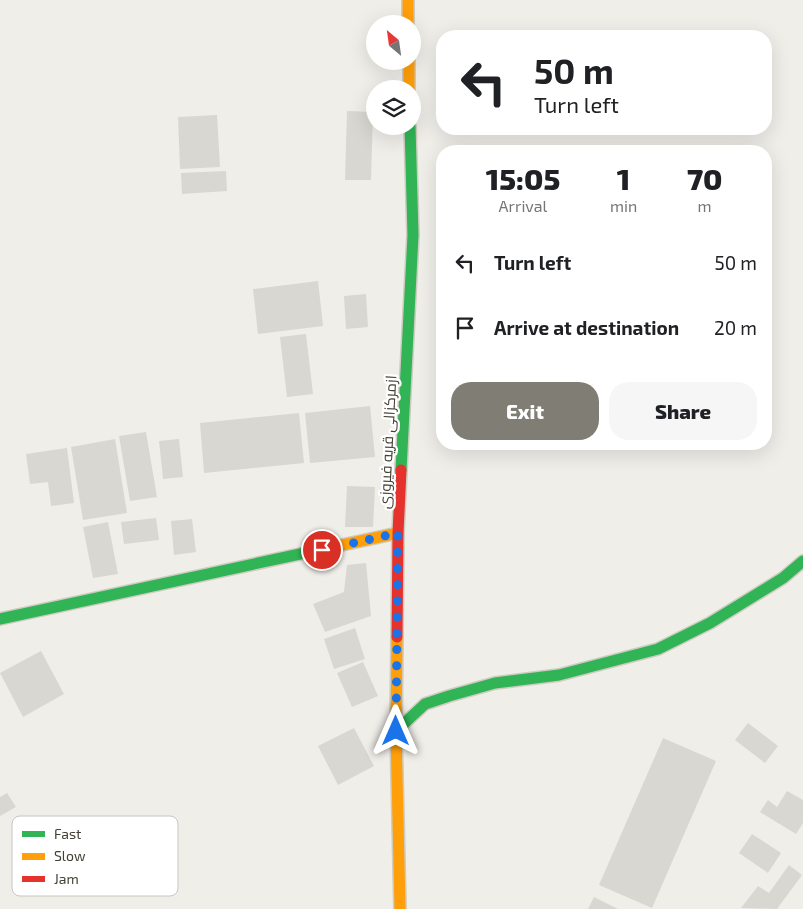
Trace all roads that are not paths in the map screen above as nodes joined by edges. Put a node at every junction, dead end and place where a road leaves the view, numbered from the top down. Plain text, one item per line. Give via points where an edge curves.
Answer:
1 (408, 0) edge
2 (408, 15) edge
3 (410, 135) edge
4 (398, 533) junction
5 (803, 561) edge
6 (0, 619) edge
7 (396, 731) junction
8 (400, 909) edge

1 - 2 street
3 - 4 street, ازمرکزالی قریه فیروزی via 412,235
4 - 6 street
4 - 7 street, ازمرکزالی قریه فیروزی
5 - 7 street via 783,578 710,624 658,649 559,675 494,683 449,696 425,704
7 - 8 street, ازمرکزالی قریه فیروزی

